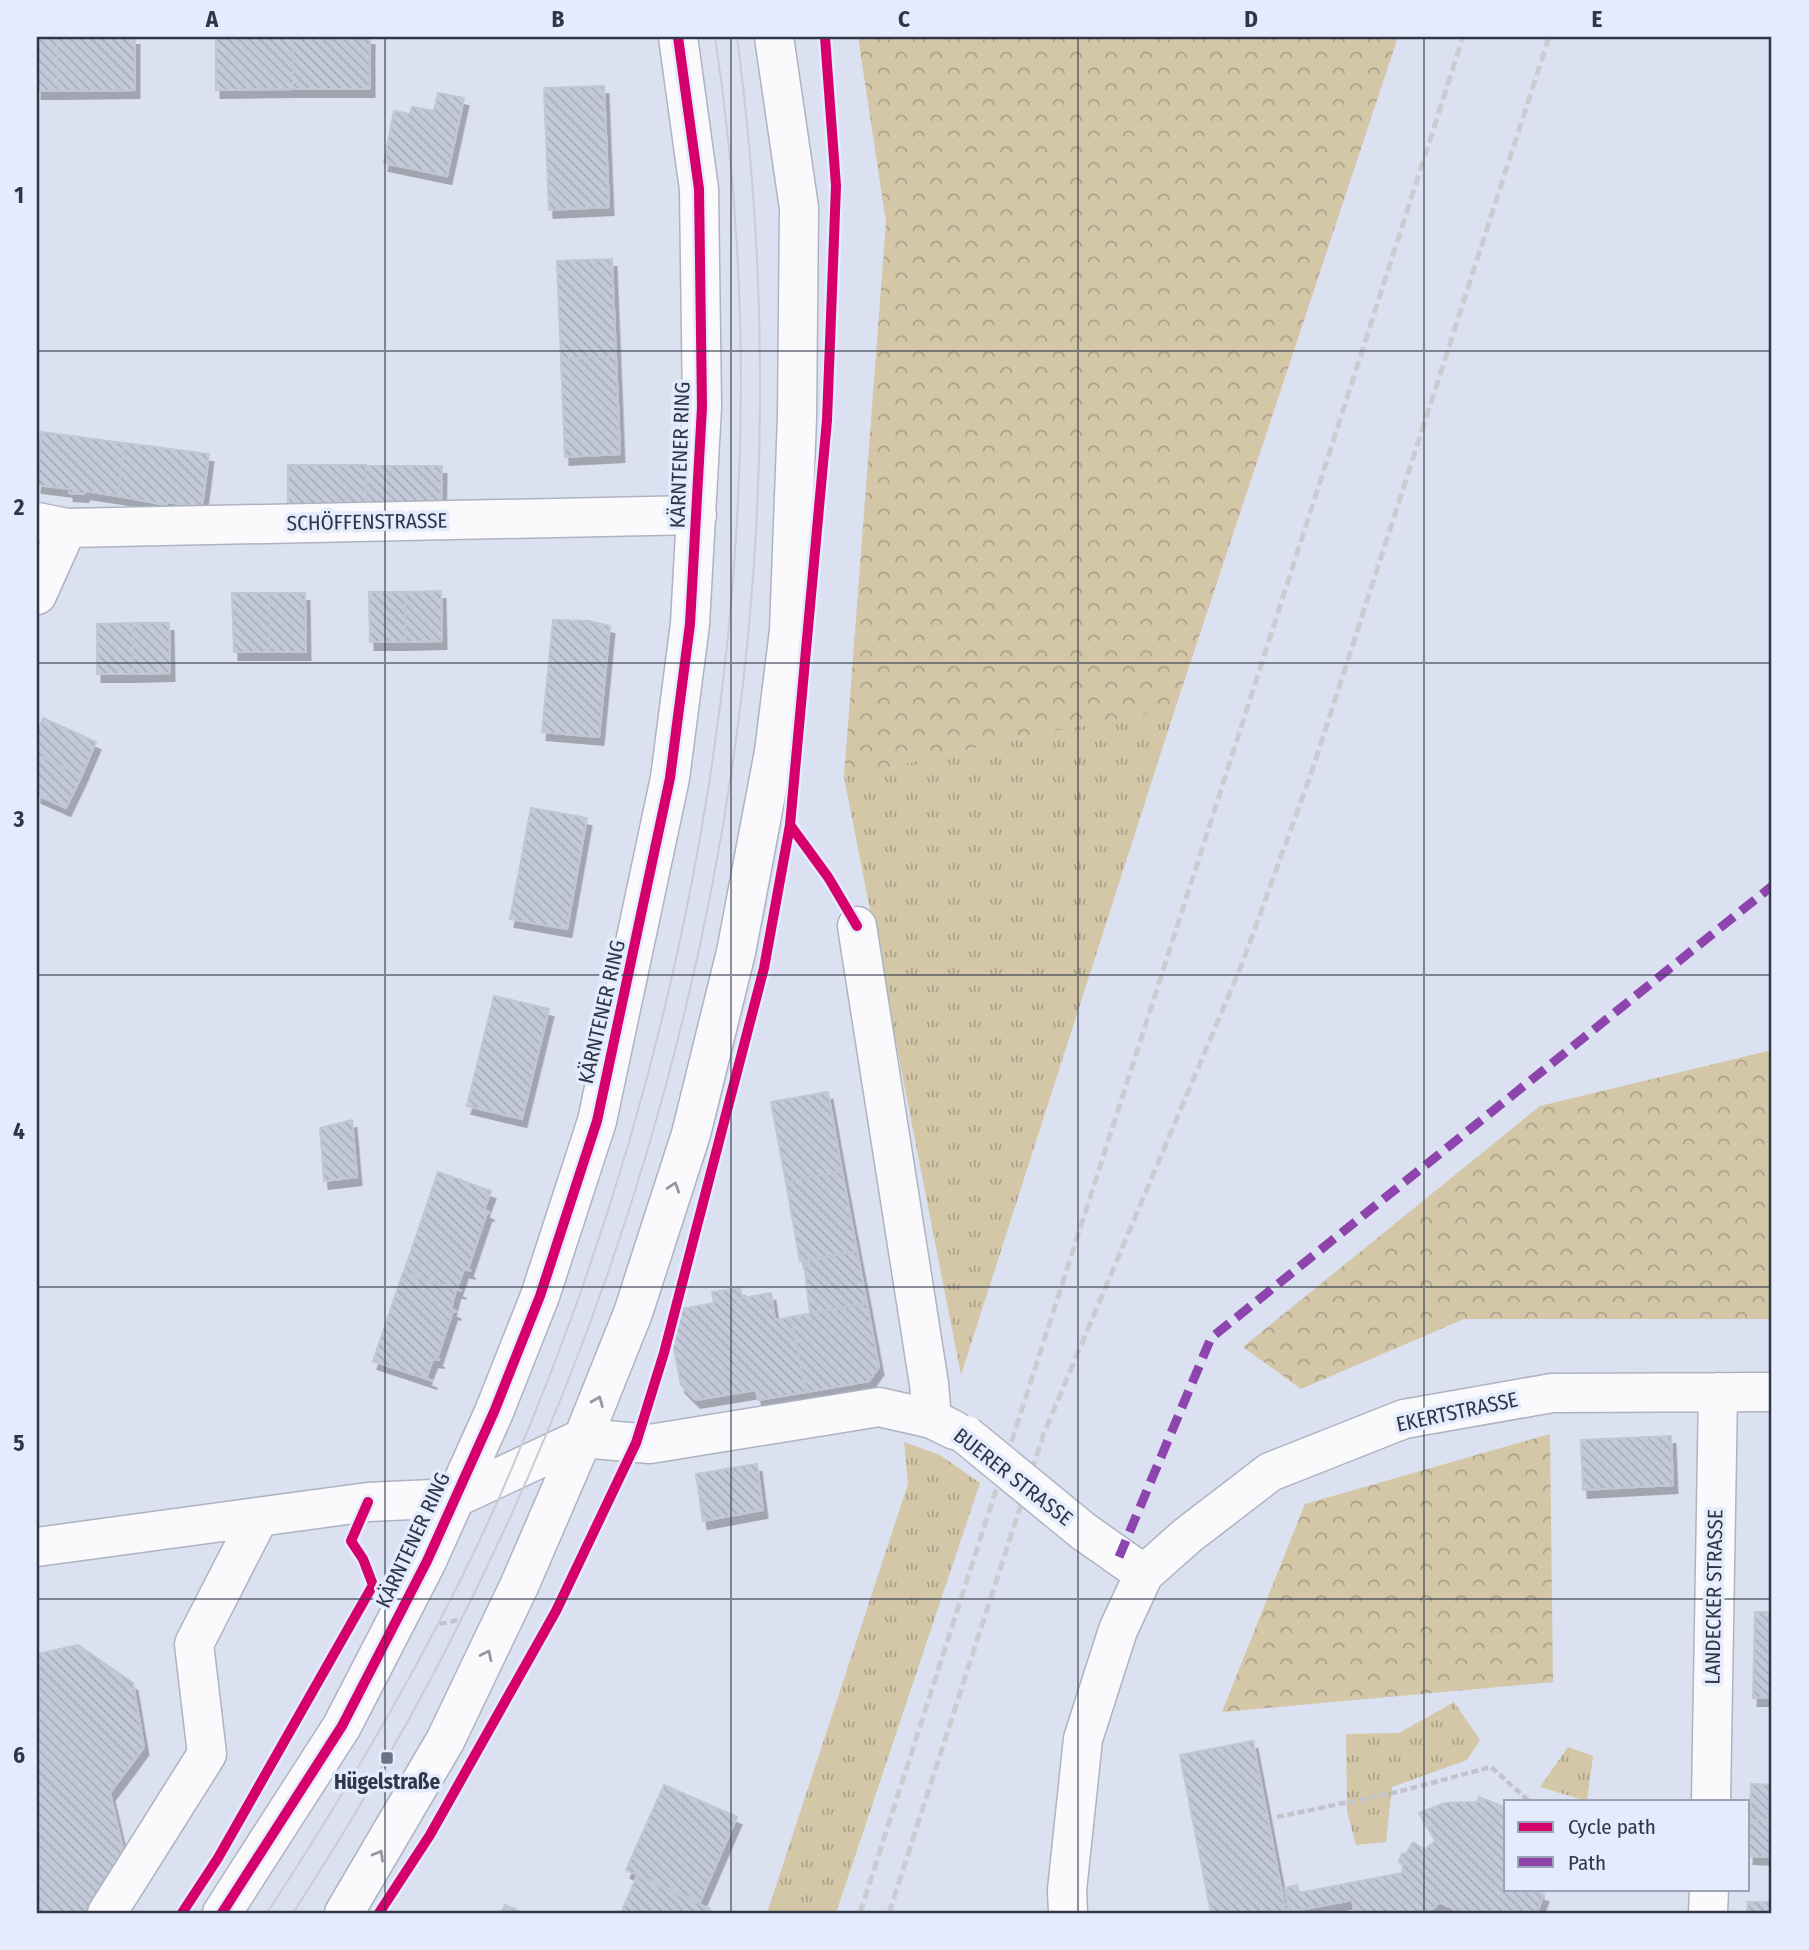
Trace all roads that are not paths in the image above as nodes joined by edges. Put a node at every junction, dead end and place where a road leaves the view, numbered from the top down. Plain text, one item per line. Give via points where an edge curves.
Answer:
1 (678, 37) edge
2 (774, 37) edge
3 (697, 515) junction
4 (52, 525) edge
5 (37, 595) edge
6 (857, 926) dead end
7 (1718, 1392) junction
8 (1772, 1392) edge
9 (949, 1427) junction
10 (583, 1438) junction
11 (455, 1498) junction
12 (258, 1519) junction
13 (37, 1547) edge
14 (1144, 1574) junction
15 (1711, 1800) edge
16 (1709, 1890) edge
17 (107, 1913) edge
18 (222, 1913) edge
19 (344, 1913) edge
20 (1068, 1913) edge
21 (1708, 1913) edge

1 - 3 main road, KÄRNTENER RING via 699,189 702,407
10 -> 2 main road via 633,1313 691,1134 736,952 774,752 789,631 799,208
3 - 4 main road, SCHÖFFENSTRASSE
3 - 11 main road, KÄRNTENER RING via 690,624 670,778 597,1121 540,1296
4 - 5 main road
6 - 9 main road, BUERER STRASSE via 929,1384
7 - 8 main road, EKERTSTRASSE
7 - 14 main road, EKERTSTRASSE via 1552,1393 1404,1419 1270,1472
7 - 15 main road, LANDECKER STRASSE
9 - 10 main road via 879,1407 650,1444
9 - 14 main road, BUERER STRASSE, bridge
10 - 11 main road
19 -> 10 main road via 445,1741
11 - 12 main road via 368,1502
11 - 18 main road, KÄRNTENER RING via 342,1726
12 - 13 main road
12 - 17 main road via 194,1644 207,1754
14 - 20 main road via 1118,1630 1083,1739
16 - 21 main road

